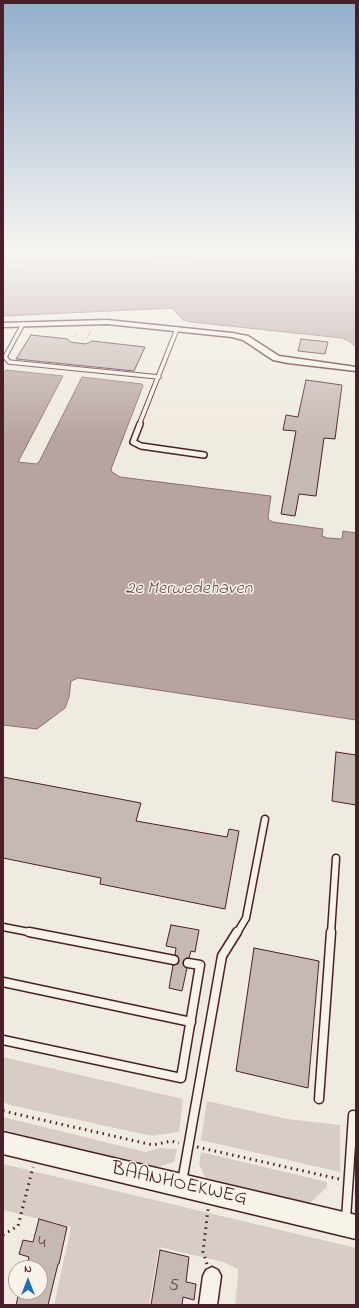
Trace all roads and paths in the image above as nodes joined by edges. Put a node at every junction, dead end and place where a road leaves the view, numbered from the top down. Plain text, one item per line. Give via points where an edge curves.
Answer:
1 (23, 324) junction
2 (3, 325) edge
3 (94, 326) dead end
4 (79, 327) dead end
5 (177, 329) junction
6 (74, 337) dead end
7 (87, 338) dead end
8 (356, 369) edge
9 (159, 377) junction
10 (204, 455) dead end
11 (265, 819) dead end
12 (336, 858) dead end
13 (3, 927) edge
14 (174, 960) dead end
15 (188, 963) dead end
16 (3, 982) edge
17 (191, 1022) junction
18 (3, 1040) edge
19 (319, 1098) dead end
20 (353, 1115) dead end
21 (3, 1143) edge
22 (37, 1152) junction
23 (182, 1186) junction
24 (209, 1193) junction
25 (351, 1226) edge
26 (3, 1235) edge
27 (212, 1276) joint
28 (208, 1305) edge

1 - 2 street
1 - 5 street via 107,322
1 - 9 lane via 5,357 9,362
3 - 7 path
4 - 6 path
5 - 8 street via 245,338 276,358 288,361
5 - 9 lane
9 - 10 lane via 133,442 141,446
11 - 23 lane via 246,918 222,956
12 - 19 lane
13 - 14 lane
15 - 17 lane via 200,965
16 - 17 lane
17 - 18 lane via 181,1078
20 - 25 lane
21 - 22 street, BAANHOEKWEG
22 - 23 street, BAANHOEKWEG
22 - 26 path via 18,1226
23 - 24 street, BAANHOEKWEG
24 - 25 street, BAANHOEKWEG
24 - 27 path via 203,1252
27 - 28 street

